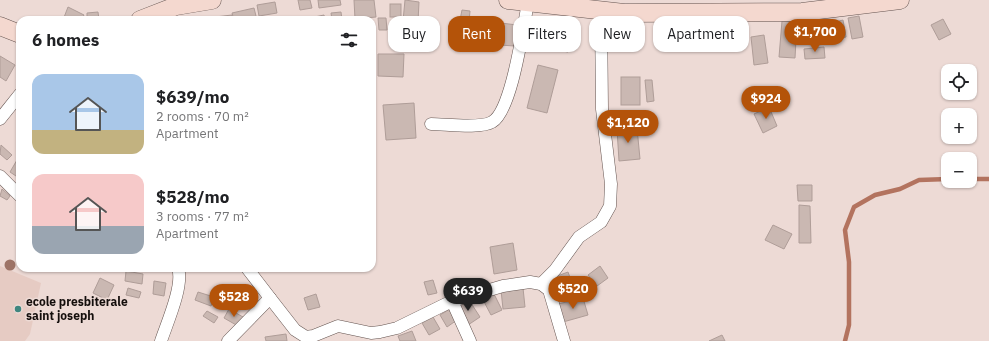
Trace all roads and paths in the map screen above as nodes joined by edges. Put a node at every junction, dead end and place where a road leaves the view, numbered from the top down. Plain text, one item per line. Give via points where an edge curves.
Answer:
1 (212, 0) edge
2 (508, 0) edge
3 (900, 0) edge
4 (528, 3) junction
5 (601, 11) junction
6 (150, 16) edge
7 (0, 26) edge
8 (16, 32) edge
9 (16, 99) edge
10 (0, 119) edge
11 (432, 124) dead end
12 (0, 176) edge
13 (16, 192) edge
14 (178, 272) edge
15 (250, 272) edge
16 (541, 284) junction
17 (270, 298) junction
18 (452, 301) junction
19 (161, 341) edge
20 (228, 341) edge
21 (470, 341) edge
22 (564, 341) edge

1 - 6 street via 176,6
2 - 4 street
3 - 5 street via 802,12
4 - 5 street
4 - 11 street via 511,88 500,115 493,122 484,125
5 - 16 street via 602,109 611,184 610,206 601,222 579,237
7 - 8 street
9 - 10 street
12 - 13 street
14 - 19 street via 174,299
15 - 17 street
16 - 18 street via 530,282 503,286
16 - 22 street via 548,290
17 - 18 street via 295,330 306,337 338,326 371,333 388,331
17 - 20 street
18 - 21 street

